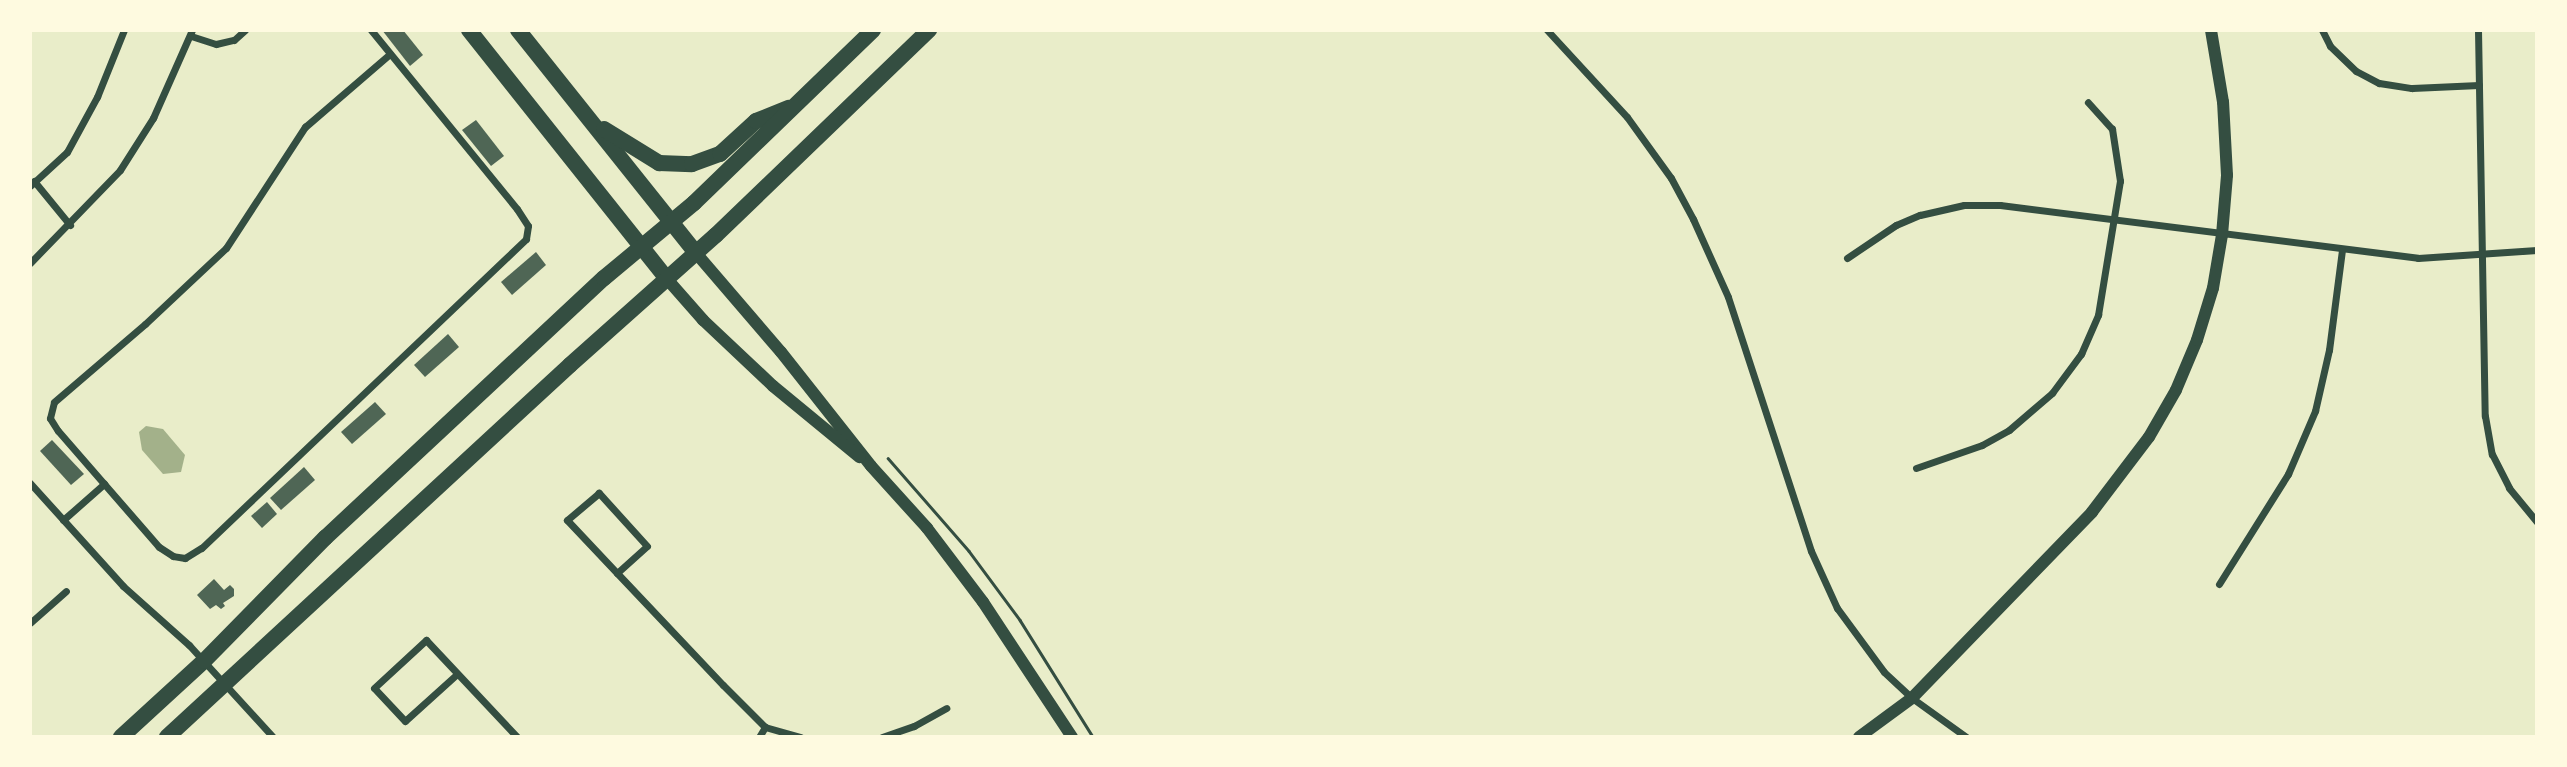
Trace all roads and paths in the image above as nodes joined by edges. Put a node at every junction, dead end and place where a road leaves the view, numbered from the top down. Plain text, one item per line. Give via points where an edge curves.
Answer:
1 (124, 30) edge
2 (246, 30) edge
3 (371, 30) edge
4 (469, 30) edge
5 (518, 30) edge
6 (929, 30) edge
7 (1548, 30) edge
8 (2211, 30) edge
9 (2322, 30) edge
10 (2478, 30) edge
11 (871, 31) edge
12 (191, 33) edge
13 (390, 54) junction
14 (2479, 85) junction
15 (2088, 102) dead end
16 (798, 105) junction
17 (590, 120) junction
18 (32, 183) edge
19 (2114, 220) junction
20 (672, 222) junction
21 (70, 225) junction
22 (2222, 235) junction
23 (640, 247) junction
24 (2342, 250) junction
25 (2537, 250) edge
26 (696, 253) junction
27 (2483, 256) junction
28 (1847, 258) dead end
29 (30, 263) edge
30 (667, 279) junction
31 (888, 458) dead end
32 (871, 466) junction
33 (1916, 468) dead end
34 (30, 483) edge
35 (104, 484) junction
36 (63, 520) junction
37 (2537, 522) edge
38 (617, 573) junction
39 (2219, 584) dead end
40 (66, 591) dead end
41 (30, 623) edge
42 (204, 661) junction
43 (457, 674) junction
44 (226, 684) junction
45 (1912, 698) junction
46 (946, 708) dead end
47 (765, 727) junction
48 (121, 737) edge
49 (167, 737) edge
50 (273, 737) edge
51 (517, 737) edge
52 (759, 737) edge
53 (801, 737) edge
54 (882, 737) edge
55 (1072, 737) edge
56 (1093, 737) edge
57 (1859, 737) edge
58 (1966, 737) edge

1 - 18 street via 97,97 67,152
2 - 12 street via 234,40 216,44
3 - 13 street
4 - 23 main road
5 - 17 main road
6 - 26 main road
7 - 45 street via 1627,117 1671,178 1728,296 1822,578 1857,639
8 - 22 street via 2227,175
9 - 14 street via 2330,46 2356,71 2379,83 2412,88
10 - 14 street
11 - 16 main road
12 - 21 street via 153,118 127,160
13 - 35 street via 306,127 226,248 54,402 50,418
13 - 35 street via 517,209 528,226 526,239 201,548 185,558 159,547
14 - 27 street
15 - 19 street via 2112,129 2116,141 2120,181
16 - 17 main road via 756,121 720,154 691,164 659,163
16 - 20 main road
17 - 20 main road
18 - 21 street
19 - 22 street
19 - 28 street via 2000,205 1964,205 1896,225
19 - 33 street via 2098,315 2081,354 2052,393 1982,445
20 - 23 main road
20 - 26 main road
21 - 29 street
22 - 24 street
22 - 45 street via 2213,288 2197,340 2149,437 2092,512
23 - 30 main road
23 - 42 main road via 325,538
24 - 27 street via 2418,258
24 - 39 street via 2329,350 2315,411 2288,474
25 - 27 street
26 - 30 main road
26 - 32 street
27 - 37 street via 2485,416 2492,454 2509,488
30 - 32 street via 773,386
30 - 44 main road
31 - 56 path via 969,551 1020,620
32 - 55 street via 927,528 983,602
34 - 36 street
35 - 36 street
36 - 42 street via 123,586
38 - 38 street via 568,520 599,493 647,546
38 - 47 street
40 - 41 street
42 - 44 street
42 - 48 main road
43 - 43 street via 426,640 374,688 405,721
43 - 51 street
44 - 49 main road
44 - 50 street
45 - 57 street
45 - 58 street
46 - 54 street
47 - 52 street
47 - 53 street

